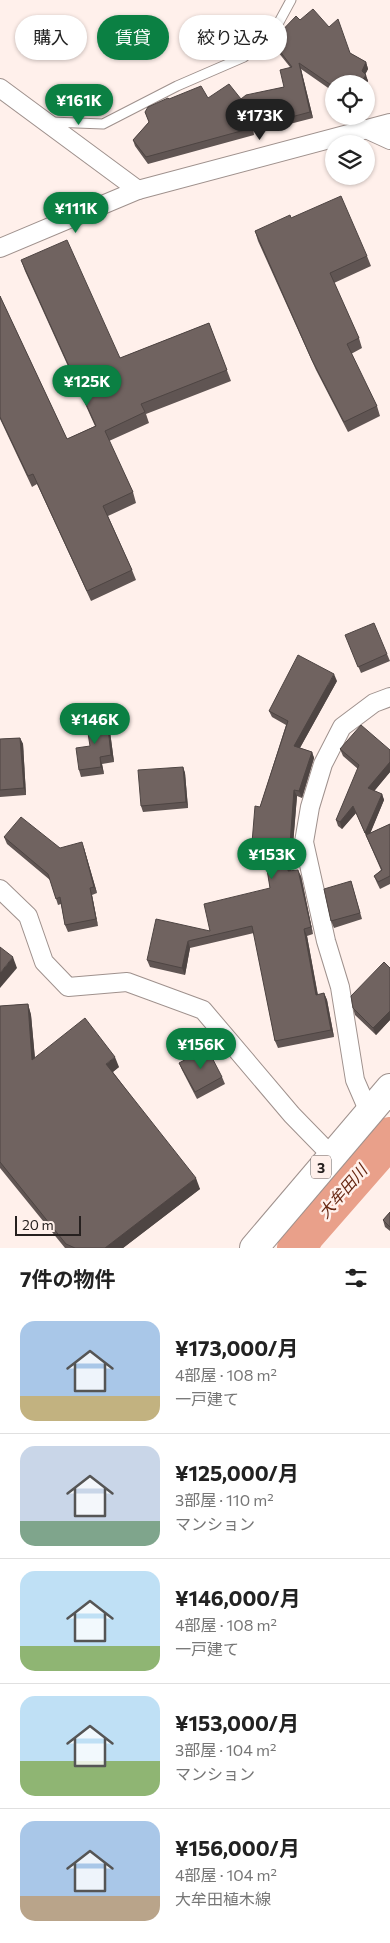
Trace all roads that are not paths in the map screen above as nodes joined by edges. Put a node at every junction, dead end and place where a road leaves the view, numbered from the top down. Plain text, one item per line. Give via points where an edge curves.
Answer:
1 (292, 0) edge
2 (0, 88) edge
3 (46, 121) junction
4 (390, 123) edge
5 (366, 130) junction
6 (390, 140) edge
7 (138, 190) junction
8 (0, 248) edge
9 (390, 697) edge
10 (0, 889) edge
11 (390, 1088) edge
12 (368, 1110) junction
13 (331, 1155) junction
14 (254, 1248) edge

1 - 3 lane via 272,34 244,57 177,86 103,124
2 - 3 street
3 - 7 street
4 - 5 street
5 - 6 street
5 - 7 street
7 - 8 street
9 - 12 street via 374,704 342,727 323,764 304,842 326,941 340,987 355,1080
10 - 13 street via 28,916 44,962 68,987 127,982 203,1010 292,1115
11 - 12 main road, 3
12 - 13 main road, 3
13 - 14 main road, 3

